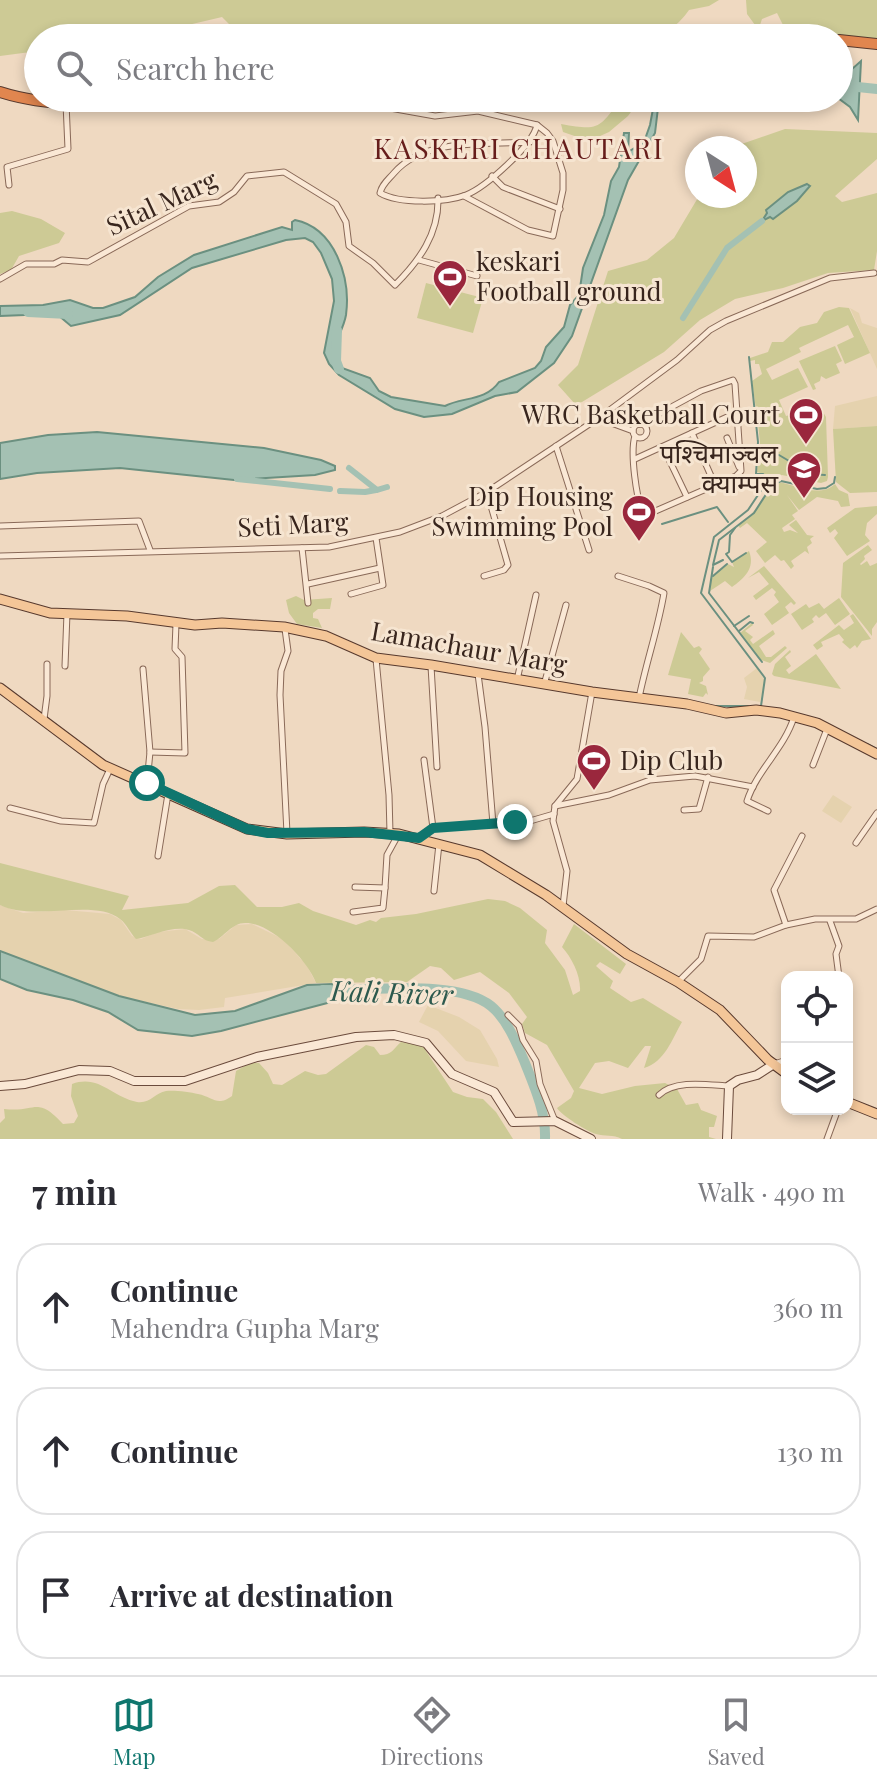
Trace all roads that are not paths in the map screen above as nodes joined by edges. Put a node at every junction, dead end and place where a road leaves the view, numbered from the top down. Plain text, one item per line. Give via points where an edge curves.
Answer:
1 (853, 41) edge
2 (877, 44) edge
3 (0, 93) edge
4 (24, 100) edge
5 (66, 112) edge
6 (413, 112) edge
7 (469, 112) edge
8 (482, 112) edge
9 (537, 125) junction
10 (530, 142) junction
11 (492, 176) junction
12 (9, 185) dead end
13 (464, 196) junction
14 (438, 198) junction
15 (560, 209) junction
16 (419, 260) junction
17 (874, 273) dead end
18 (477, 276) dead end
19 (0, 279) edge
20 (736, 413) junction
21 (603, 415) junction
22 (639, 425) junction
23 (634, 433) junction
24 (692, 433) junction
25 (727, 438) dead end
26 (556, 446) junction
27 (663, 447) junction
28 (635, 459) junction
29 (741, 471) junction
30 (715, 485) junction
31 (487, 492) junction
32 (687, 497) junction
33 (0, 526) edge
34 (376, 538) junction
35 (302, 548) junction
36 (150, 550) junction
37 (589, 550) dead end
38 (0, 556) edge
39 (380, 568) junction
40 (484, 576) dead end
41 (618, 576) dead end
42 (308, 584) junction
43 (351, 594) dead end
44 (536, 595) dead end
45 (0, 599) edge
46 (308, 603) dead end
47 (566, 605) dead end
48 (67, 613) junction
49 (176, 623) junction
50 (284, 627) junction
51 (376, 658) junction
52 (47, 664) dead end
53 (431, 665) junction
54 (65, 666) dead end
55 (143, 669) dead end
56 (477, 673) junction
57 (517, 680) junction
58 (544, 685) junction
59 (0, 688) edge
60 (592, 692) junction
61 (639, 698) junction
62 (794, 716) junction
63 (44, 719) junction
64 (828, 728) junction
65 (150, 752) junction
66 (877, 754) edge
67 (424, 760) dead end
68 (813, 765) dead end
69 (437, 767) dead end
70 (111, 768) junction
71 (708, 777) junction
72 (147, 783) junction
73 (753, 787) junction
74 (168, 793) junction
75 (555, 806) junction
76 (10, 808) dead end
77 (684, 810) dead end
78 (768, 811) dead end
79 (877, 813) edge
80 (554, 814) junction
81 (493, 824) junction
82 (433, 828) junction
83 (287, 834) junction
84 (394, 834) junction
85 (802, 836) dead end
86 (419, 838) junction
87 (856, 843) dead end
88 (440, 844) junction
89 (158, 856) dead end
90 (355, 887) dead end
91 (385, 888) junction
92 (434, 891) dead end
93 (563, 907) junction
94 (877, 909) edge
95 (353, 912) dead end
96 (830, 920) junction
97 (786, 925) junction
98 (838, 971) edge
99 (678, 982) junction
100 (508, 1015) dead end
101 (781, 1062) edge
102 (774, 1064) junction
103 (781, 1069) edge
104 (0, 1086) edge
105 (729, 1086) junction
106 (659, 1095) dead end
107 (853, 1104) edge
108 (877, 1114) edge
109 (836, 1115) edge
110 (552, 1121) junction
111 (591, 1139) edge
112 (727, 1139) edge
113 (827, 1139) edge

1 - 2 highway
3 - 4 highway
5 - 12 street via 68,149 7,167
6 - 7 street
8 - 9 street
9 - 10 street
9 - 15 street via 558,155
10 - 11 street
10 - 14 street via 435,148 397,169 380,191 399,201
11 - 13 street
11 - 15 street via 503,187
13 - 14 street
13 - 15 street via 528,230 553,236
14 - 16 street via 438,214
16 - 18 street
16 - 19 street, Sital Marg via 393,284 349,246 346,222 336,204 284,172 264,172 247,176 219,202 189,206 88,262 26,264
17 - 21 street, Seti Marg via 830,278 726,321
20 - 22 street via 731,380
20 - 24 street
20 - 29 street
21 - 22 street
21 - 23 street
21 - 26 street, Seti Marg
22 - 23 street
22 - 23 street via 646,434 642,438
23 - 28 street
24 - 27 street
24 - 30 street
25 - 29 street
26 - 31 street, Seti Marg
26 - 37 street
27 - 28 street
27 - 32 street
28 - 32 street via 644,516
29 - 30 street
30 - 32 street
31 - 34 street, Seti Marg via 442,516
31 - 40 street via 508,565
33 - 36 street via 139,521
34 - 35 street, Seti Marg
34 - 39 street
35 - 36 street, Seti Marg
35 - 42 street
36 - 38 street, Seti Marg
39 - 42 street
39 - 43 street via 383,585
41 - 61 street via 664,593
42 - 46 street
44 - 57 street
45 - 48 main road, Lamachaur Marg
47 - 58 street
48 - 49 main road, Lamachaur Marg
48 - 54 street
49 - 50 main road, Lamachaur Marg
49 - 65 street via 185,753
50 - 51 main road, Lamachaur Marg via 326,636
50 - 83 street via 288,651 280,695
51 - 53 main road, Lamachaur Marg
51 - 84 street
52 - 63 street
53 - 56 main road, Lamachaur Marg
53 - 69 street
55 - 65 street
56 - 57 main road, Lamachaur Marg
56 - 81 street
57 - 58 main road, Lamachaur Marg
58 - 60 main road, Lamachaur Marg
59 - 63 main road
60 - 61 main road, Lamachaur Marg
60 - 75 street via 577,779
61 - 62 main road, Lamachaur Marg via 726,713 756,710
62 - 64 main road, Lamachaur Marg
62 - 73 street
63 - 70 main road
64 - 66 main road, Lamachaur Marg
64 - 68 street
65 - 72 street
67 - 82 street
70 - 72 main road
70 - 76 street via 94,823
71 - 73 street
71 - 75 street via 650,780
71 - 77 street via 699,809
72 - 74 main road
73 - 78 street via 747,801
74 - 83 main road via 247,829
74 - 89 street
75 - 80 street
79 - 87 street
80 - 81 street
80 - 93 street via 567,871
81 - 82 street
82 - 86 street
83 - 84 main road
84 - 86 main road
84 - 91 street
85 - 97 street via 774,890
86 - 88 main road
88 - 92 street
88 - 93 main road via 501,865
90 - 91 street
91 - 95 street via 383,908
93 - 99 main road via 627,954
94 - 96 street via 856,919
96 - 97 street
96 - 98 street via 839,946
97 - 99 street via 747,938 708,936 701,959
99 - 102 main road via 720,1010
100 - 110 street via 536,1061
101 - 102 street
102 - 103 main road
102 - 105 main road
104 - 110 main road via 79,1070 110,1071 134,1081 185,1081 257,1057 356,1037 394,1035 426,1043 452,1074 494,1092 515,1123
105 - 106 street via 679,1086
105 - 112 main road
107 - 108 main road
109 - 113 street
110 - 111 main road

